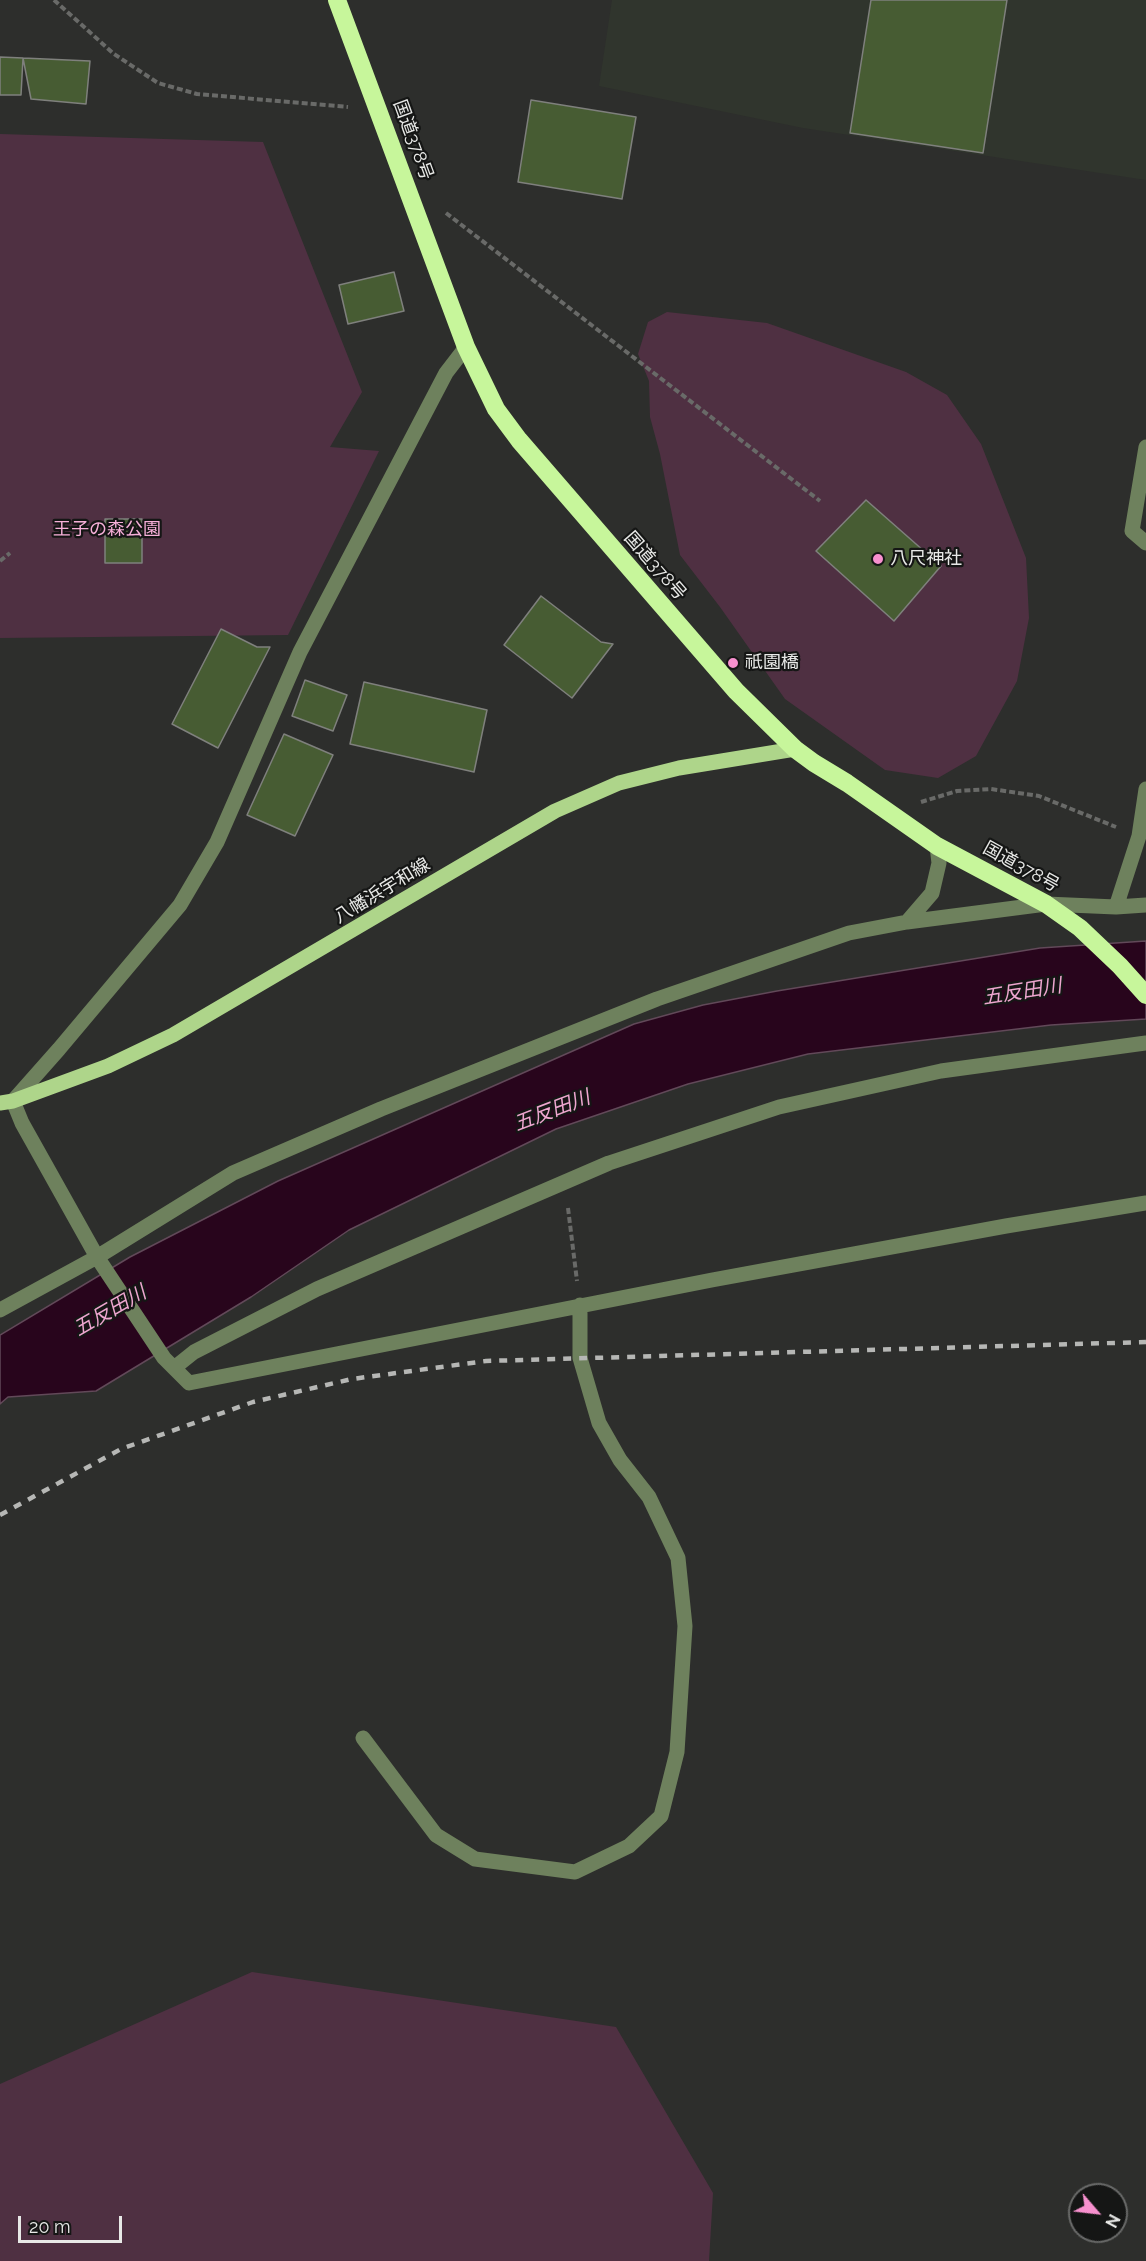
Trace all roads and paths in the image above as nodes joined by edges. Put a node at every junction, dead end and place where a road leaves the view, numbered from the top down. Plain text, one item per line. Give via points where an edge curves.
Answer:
1 (54, 0) edge
2 (338, 0) edge
3 (379, 109) junction
4 (443, 211) dead end
5 (466, 347) junction
6 (1146, 447) edge
7 (820, 501) dead end
8 (1146, 543) edge
9 (10, 553) dead end
10 (0, 561) edge
11 (795, 749) junction
12 (1146, 789) edge
13 (891, 814) junction
14 (1139, 836) junction
15 (937, 846) junction
16 (1046, 904) junction
17 (1146, 905) edge
18 (1116, 907) junction
19 (907, 921) junction
20 (1146, 995) edge
21 (1146, 1043) edge
22 (6, 1102) edge
23 (565, 1183) junction
24 (1146, 1203) edge
25 (100, 1261) junction
26 (580, 1305) junction
27 (0, 1310) edge
28 (169, 1363) junction
29 (363, 1738) dead end

1 - 3 path via 114,54 158,83 197,94
2 - 3 highway, 国道378号
3 - 5 highway, 国道378号
4 - 7 path
5 - 11 highway, 国道378号 via 496,409 519,440 736,692
5 - 22 street via 446,373 300,652 217,842 180,905
6 - 8 street via 1132,531
9 - 10 path
11 - 13 highway, 国道378号
11 - 22 main road, 八幡浜宇和線 via 679,768 619,783 555,811 173,1035 108,1066
12 - 14 street
13 - 14 path via 957,791 991,789 1039,796
13 - 15 highway, 国道378号
14 - 18 street
15 - 16 highway, 国道378号
15 - 19 street via 939,863 932,893
16 - 18 street
16 - 19 street
16 - 20 highway, 国道378号 via 1080,928
17 - 18 street
19 - 25 street via 849,933 657,999 381,1109 232,1173
21 - 23 street via 941,1071 779,1107 609,1163
22 - 25 street via 22,1123
23 - 26 path
23 - 28 street via 317,1289
24 - 26 street
25 - 27 street
25 - 28 street
26 - 28 street via 189,1383
26 - 29 street via 580,1358 599,1423 620,1460 649,1497 678,1558 685,1626 678,1741 661,1816 629,1846 575,1872 475,1859 435,1835

